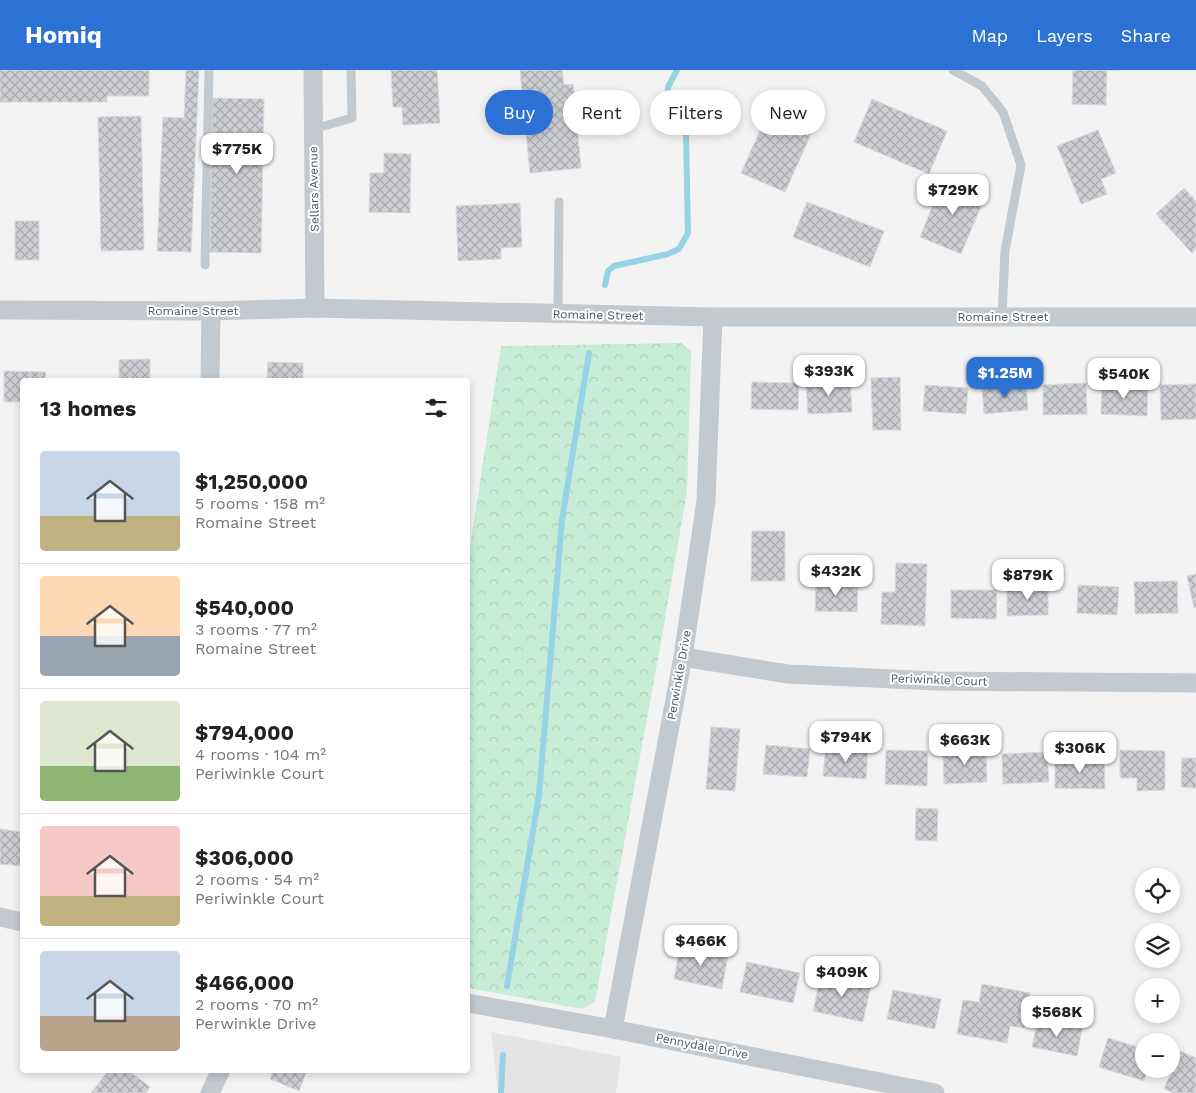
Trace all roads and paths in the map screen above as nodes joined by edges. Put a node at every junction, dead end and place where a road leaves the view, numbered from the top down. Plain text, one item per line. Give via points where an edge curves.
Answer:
1 (210, 70) edge
2 (312, 70) edge
3 (351, 70) edge
4 (953, 70) edge
5 (313, 130) junction
6 (559, 202) dead end
7 (206, 266) dead end
8 (315, 308) junction
9 (0, 310) edge
10 (211, 311) junction
11 (558, 314) junction
12 (713, 317) junction
13 (1002, 317) junction
14 (1196, 317) edge
15 (210, 378) edge
16 (683, 657) junction
17 (1196, 683) edge
18 (0, 917) edge
19 (20, 922) edge
20 (470, 1003) edge
21 (613, 1029) junction
22 (220, 1073) edge
23 (210, 1093) edge
24 (935, 1093) edge

1 - 7 lane
2 - 5 street, Sellars Avenue
3 - 5 lane via 352,118
4 - 13 lane via 982,86 1003,112 1021,164 1004,251
5 - 8 street, Sellars Avenue
6 - 11 lane
8 - 10 street, Romaine Street
8 - 11 street, Romaine Street
9 - 10 street, Romaine Street
10 - 15 street
11 - 12 street, Romaine Street
12 - 13 street, Romaine Street
12 - 16 street, Perwinkle Drive via 706,501
13 - 14 street, Romaine Street
16 - 17 street, Periwinkle Court via 788,674 934,681
16 - 21 street, Perwinkle Drive
18 - 19 street
20 - 21 street, Pennydale Drive
21 - 24 street, Pennydale Drive
22 - 23 street

